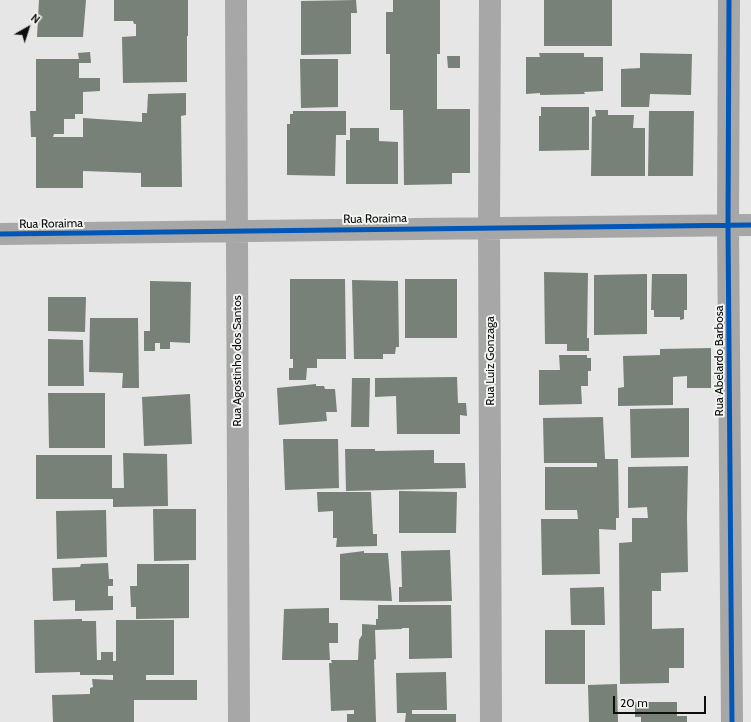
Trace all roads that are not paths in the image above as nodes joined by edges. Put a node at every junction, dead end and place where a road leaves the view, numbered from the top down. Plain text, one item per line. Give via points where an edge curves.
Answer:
1 (236, 0) edge
2 (490, 0) edge
3 (729, 0) edge
4 (728, 225) junction
5 (751, 225) edge
6 (489, 228) junction
7 (236, 231) junction
8 (0, 234) edge
9 (239, 722) edge
10 (491, 722) edge
11 (732, 722) edge

1 - 7 street, Rua Agostinho dos Santos
2 - 6 street, Rua Luiz Gonzaga
3 - 4 street, Rua Abelardo Barbosa
4 - 5 street, Rua Roraima
4 - 6 street, Rua Roraima
4 - 11 street, Rua Abelardo Barbosa
6 - 7 street, Rua Roraima
6 - 10 street, Rua Luiz Gonzaga
7 - 8 street, Rua Roraima
7 - 9 street, Rua Agostinho dos Santos

